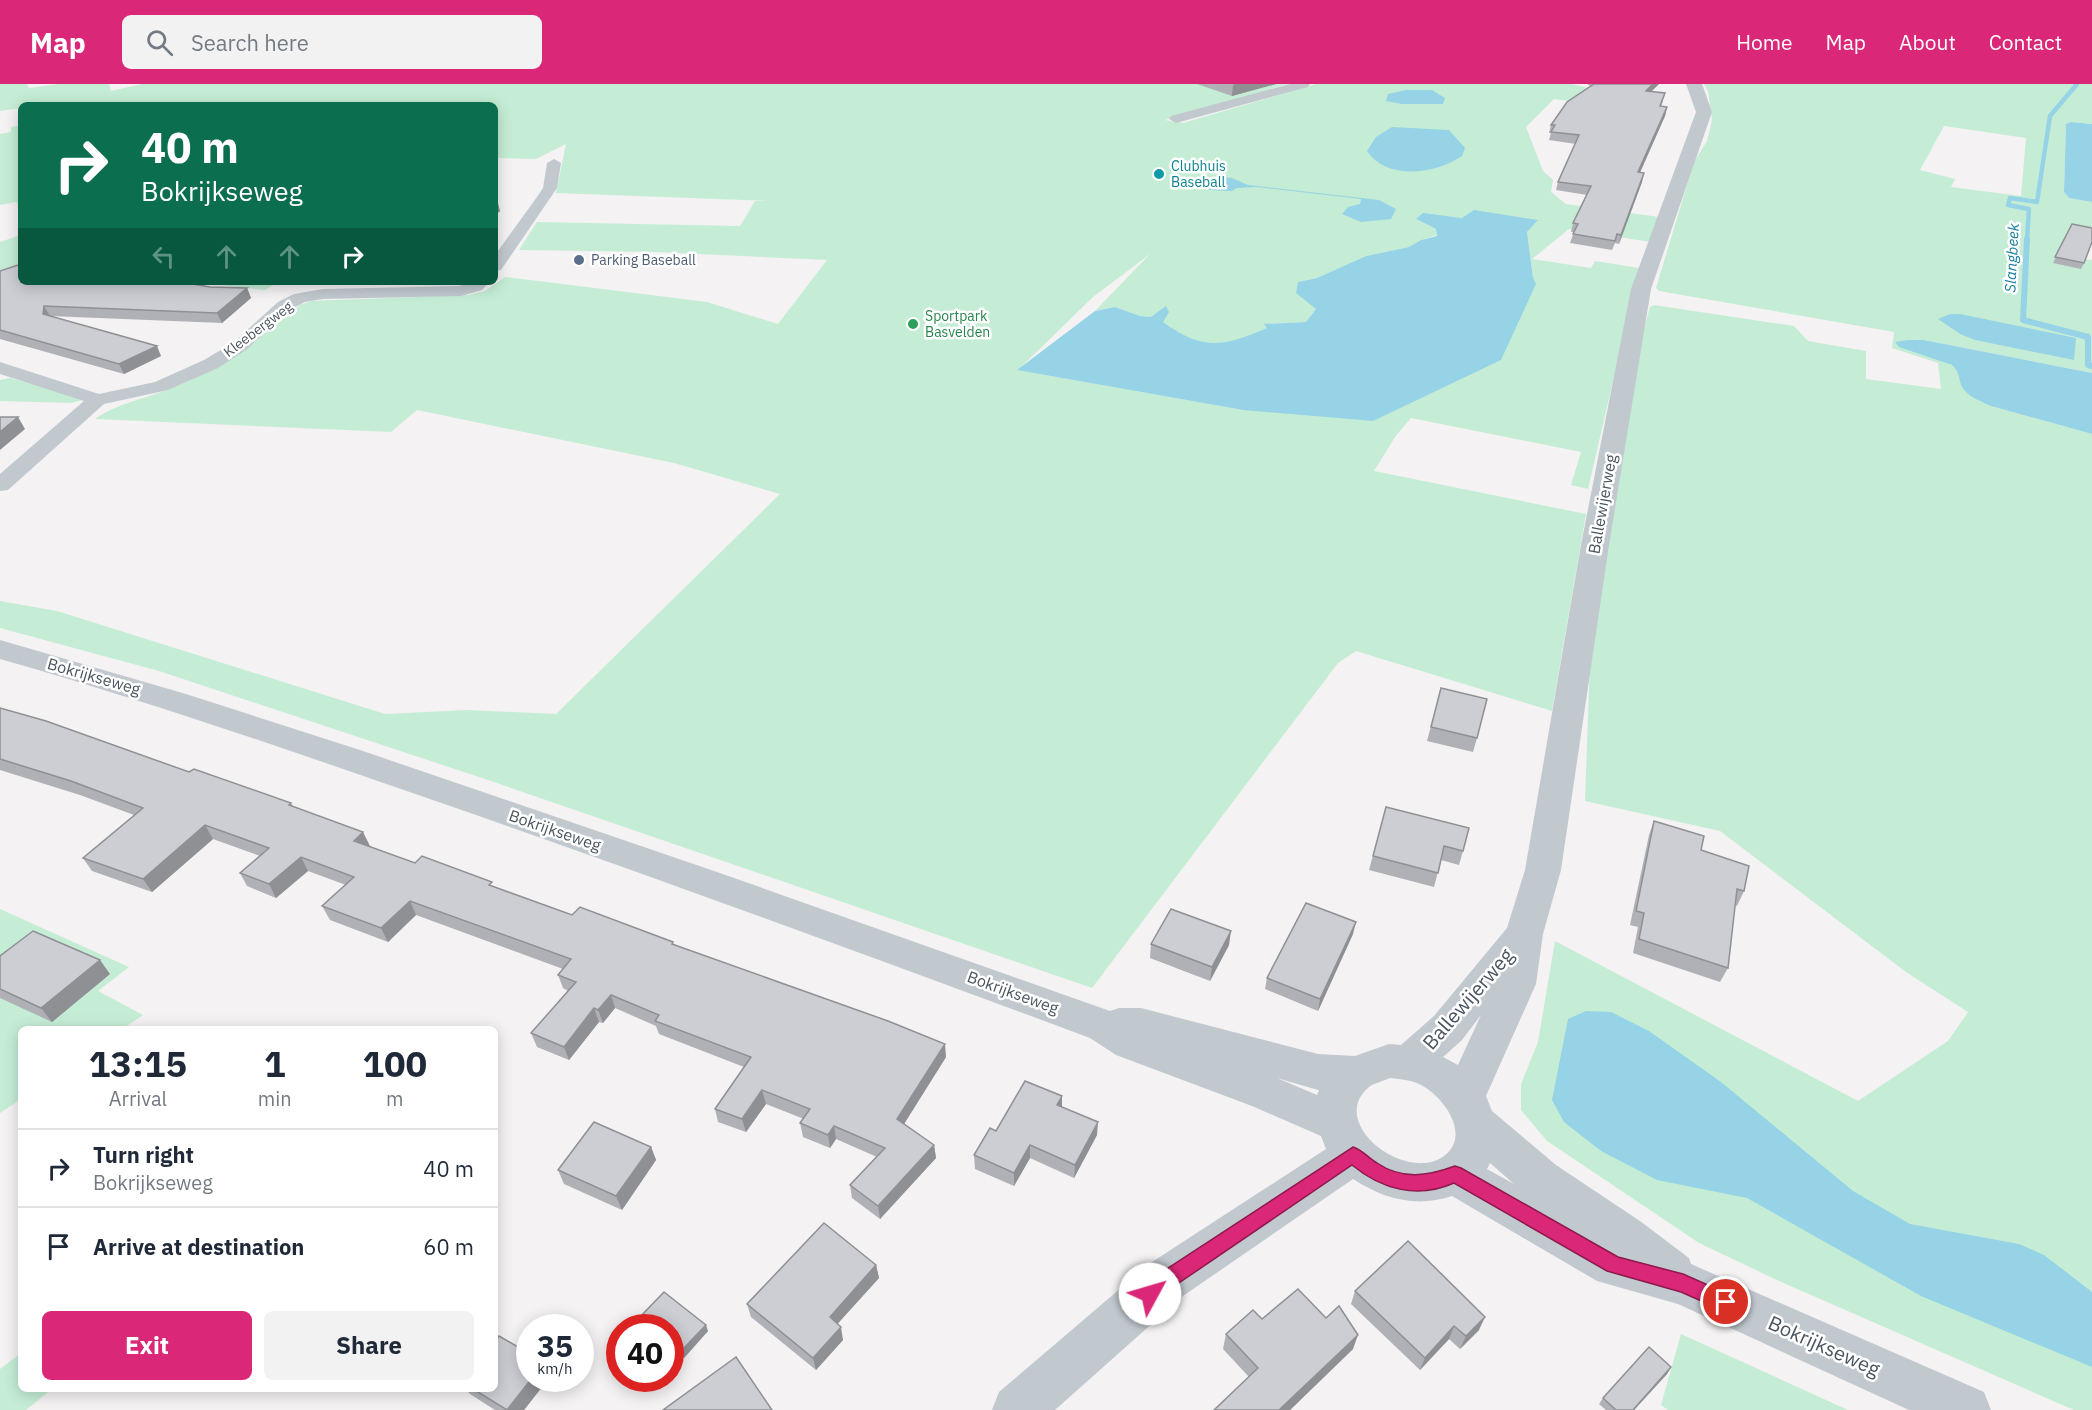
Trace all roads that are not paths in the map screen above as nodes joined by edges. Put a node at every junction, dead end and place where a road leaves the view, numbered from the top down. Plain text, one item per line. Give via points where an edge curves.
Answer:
1 (1304, 84) edge
2 (1694, 84) edge
3 (1176, 119) dead end
4 (554, 163) dead end
5 (498, 262) edge
6 (477, 285) edge
7 (0, 368) edge
8 (97, 400) junction
9 (0, 485) edge
10 (0, 649) edge
11 (1524, 934) junction
12 (1104, 1026) junction
13 (1409, 1063) junction
14 (1354, 1073) junction
15 (1471, 1110) junction
16 (1344, 1138) junction
17 (1455, 1174) junction
18 (1683, 1283) junction
19 (1017, 1410) edge
20 (1966, 1410) edge

1 - 3 street
2 - 11 street, Ballewijerweg via 1704,112 1641,289 1543,870
4 - 5 street via 550,188
6 - 8 street, Kleebergweg via 461,291 300,298 284,306 240,346 211,364 161,386
7 - 8 street
8 - 9 street, Kleebergweg
10 - 12 street, Bokrijkseweg via 108,678 276,733 726,888
11 - 13 street, Ballewijerweg via 1448,1028
11 - 15 street, Ballewijerweg via 1516,984
12 - 14 street, Bokrijkseweg via 1141,1025 1318,1072
12 - 16 street, Bokrijkseweg via 1130,1043 1267,1093
13 - 14 street, Bokrijkseweg via 1389,1061
13 - 15 street, Bokrijkseweg via 1439,1075
14 - 16 street via 1342,1086 1335,1103
15 - 17 street via 1477,1144 1469,1161
15 - 18 street, Bokrijkseweg via 1540,1179 1624,1236
16 - 17 street, Bokrijkseweg via 1371,1169 1392,1179 1415,1184 1437,1182
16 - 19 street via 1166,1280
17 - 18 street, Bokrijkseweg via 1614,1265
18 - 20 street, Bokrijkseweg

